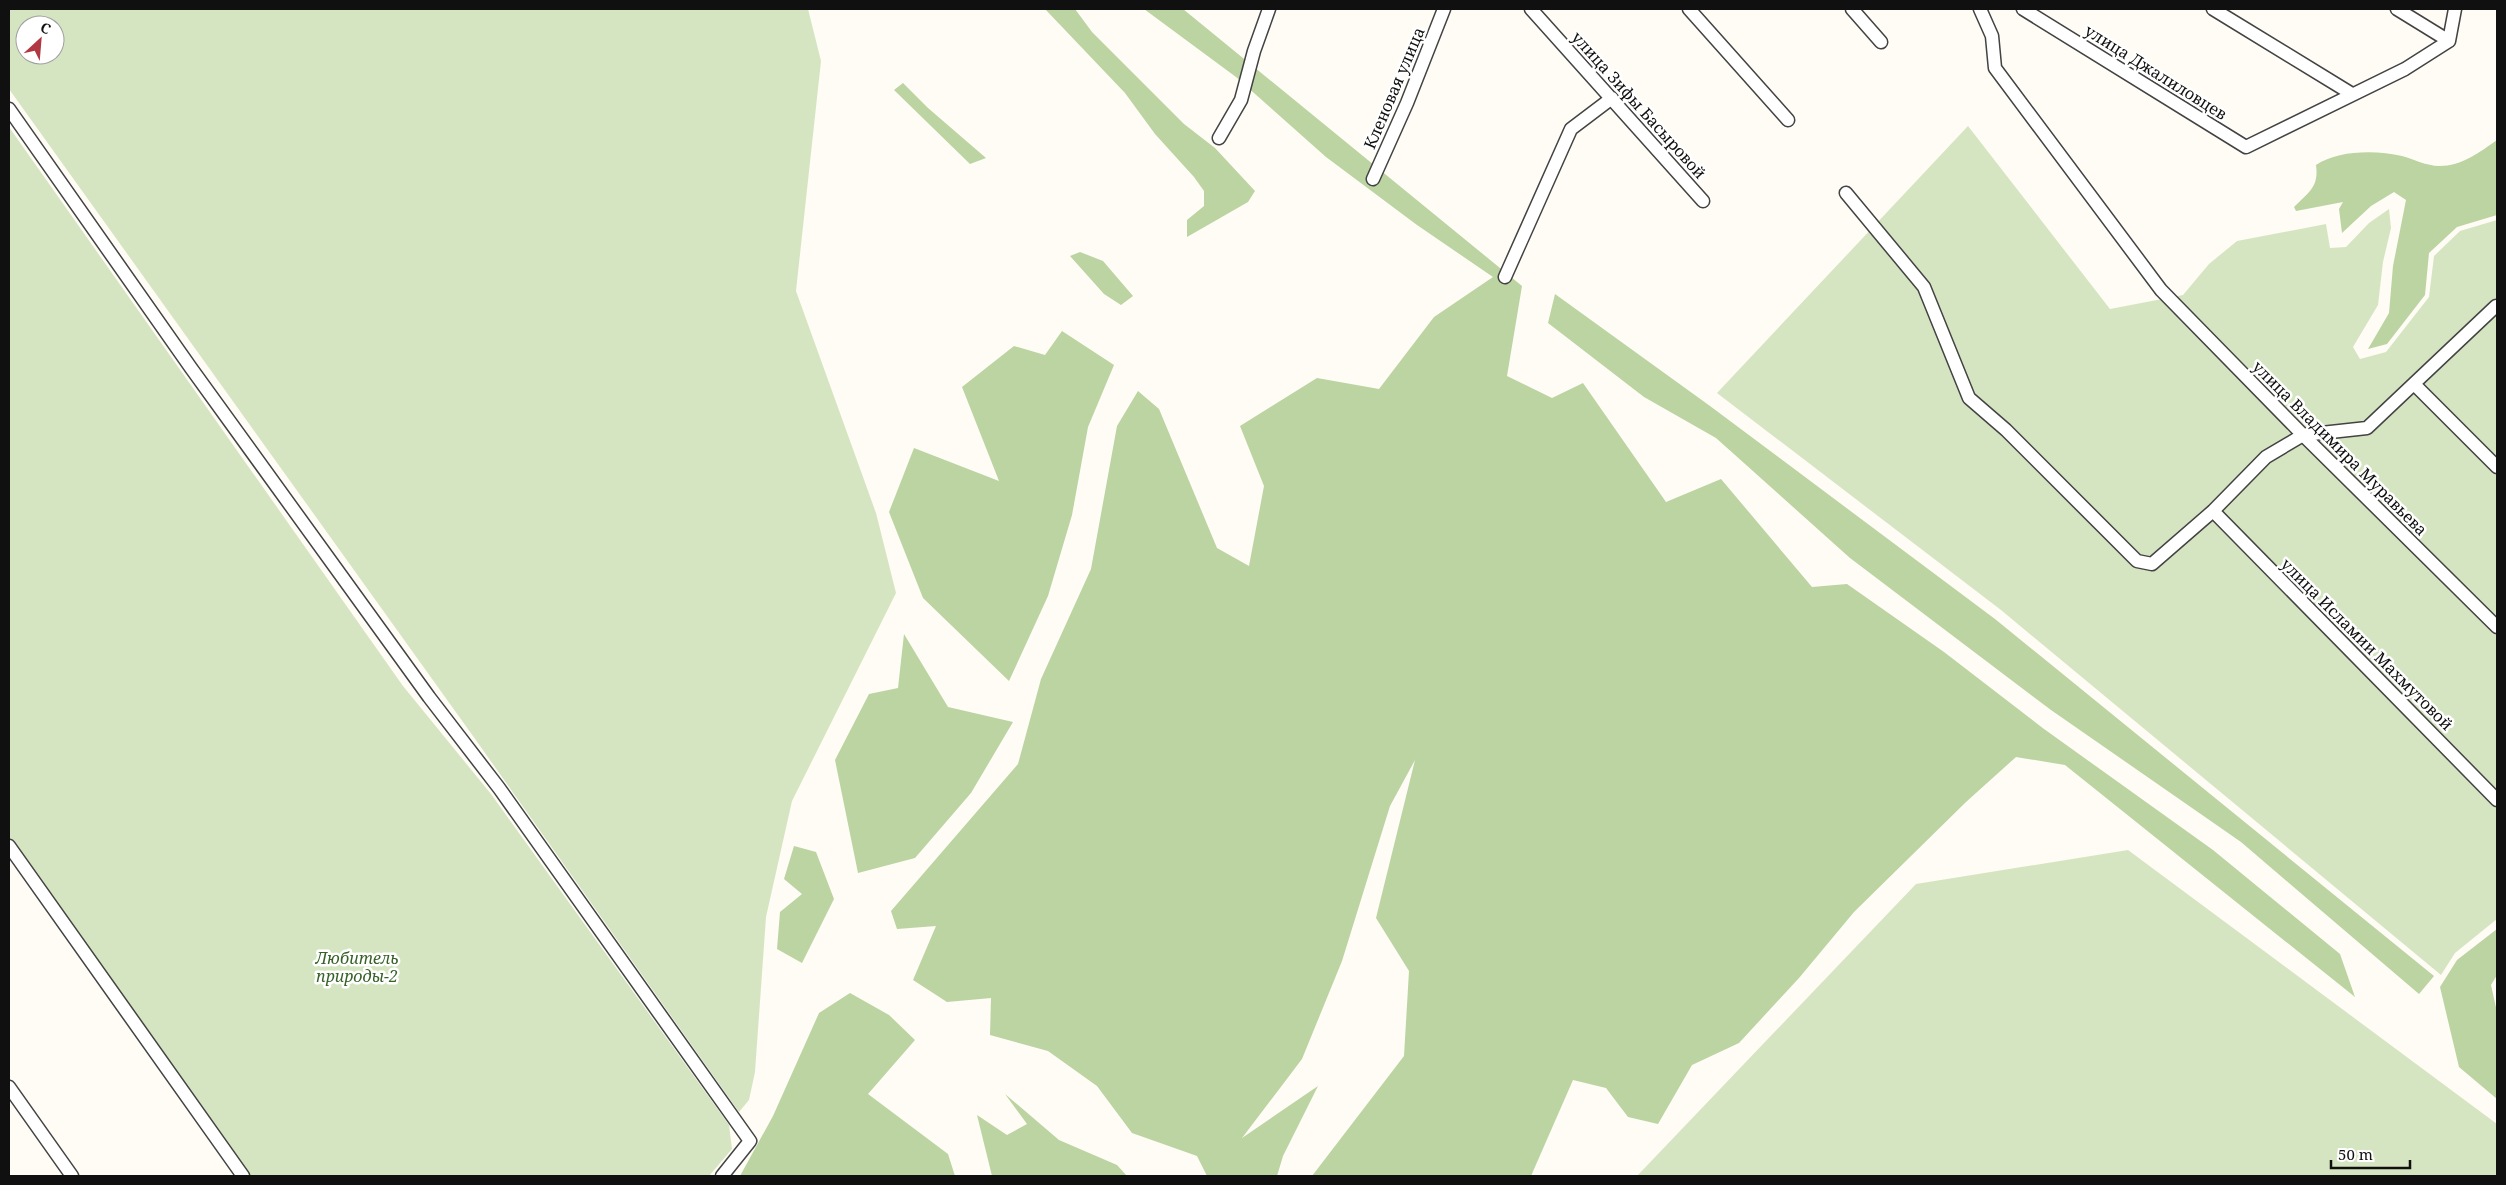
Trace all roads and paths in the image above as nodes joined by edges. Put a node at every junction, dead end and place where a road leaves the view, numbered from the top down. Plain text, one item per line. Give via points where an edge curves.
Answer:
1 (1269, 9) edge
2 (1444, 9) edge
3 (1531, 9) edge
4 (1689, 9) edge
5 (1852, 9) edge
6 (1980, 9) edge
7 (2022, 9) edge
8 (2213, 9) edge
9 (2397, 9) edge
10 (2455, 9) edge
11 (2448, 41) junction
12 (1882, 42) dead end
13 (2352, 94) junction
14 (1612, 98) junction
15 (9, 109) edge
16 (1788, 120) dead end
17 (1218, 138) dead end
18 (1373, 179) dead end
19 (1846, 193) dead end
20 (1704, 201) dead end
21 (1505, 277) dead end
22 (2497, 306) edge
23 (2414, 384) junction
24 (2303, 435) junction
25 (2497, 467) edge
26 (2213, 511) junction
27 (2497, 627) edge
28 (2497, 800) edge
29 (9, 846) edge
30 (9, 1087) edge
31 (72, 1176) edge
32 (243, 1176) edge
33 (722, 1176) edge

1 - 17 street via 1241,100
2 - 18 street, Кленовая улица
3 - 14 street, улица Зифы Басыровой
4 - 16 street
5 - 12 street
6 - 24 street, улица Владимира Муравьева via 1992,36 1995,68 2161,290
7 - 13 street, улица Джалиловцев via 2246,147
8 - 13 street
9 - 11 street
10 - 11 street
11 - 13 street via 2405,69
14 - 20 street, улица Зифы Басыровой
14 - 21 street via 1571,129
15 - 33 street via 191,368 429,697 499,788 750,1140
19 - 26 street via 1924,287 1969,398 2006,430 2137,561 2152,564
22 - 23 street
23 - 24 street via 2366,428
23 - 25 street
24 - 26 street via 2266,456
24 - 27 street, улица Владимира Муравьева
26 - 28 street, улица Исламии Махмутовой
29 - 32 street
30 - 31 street

